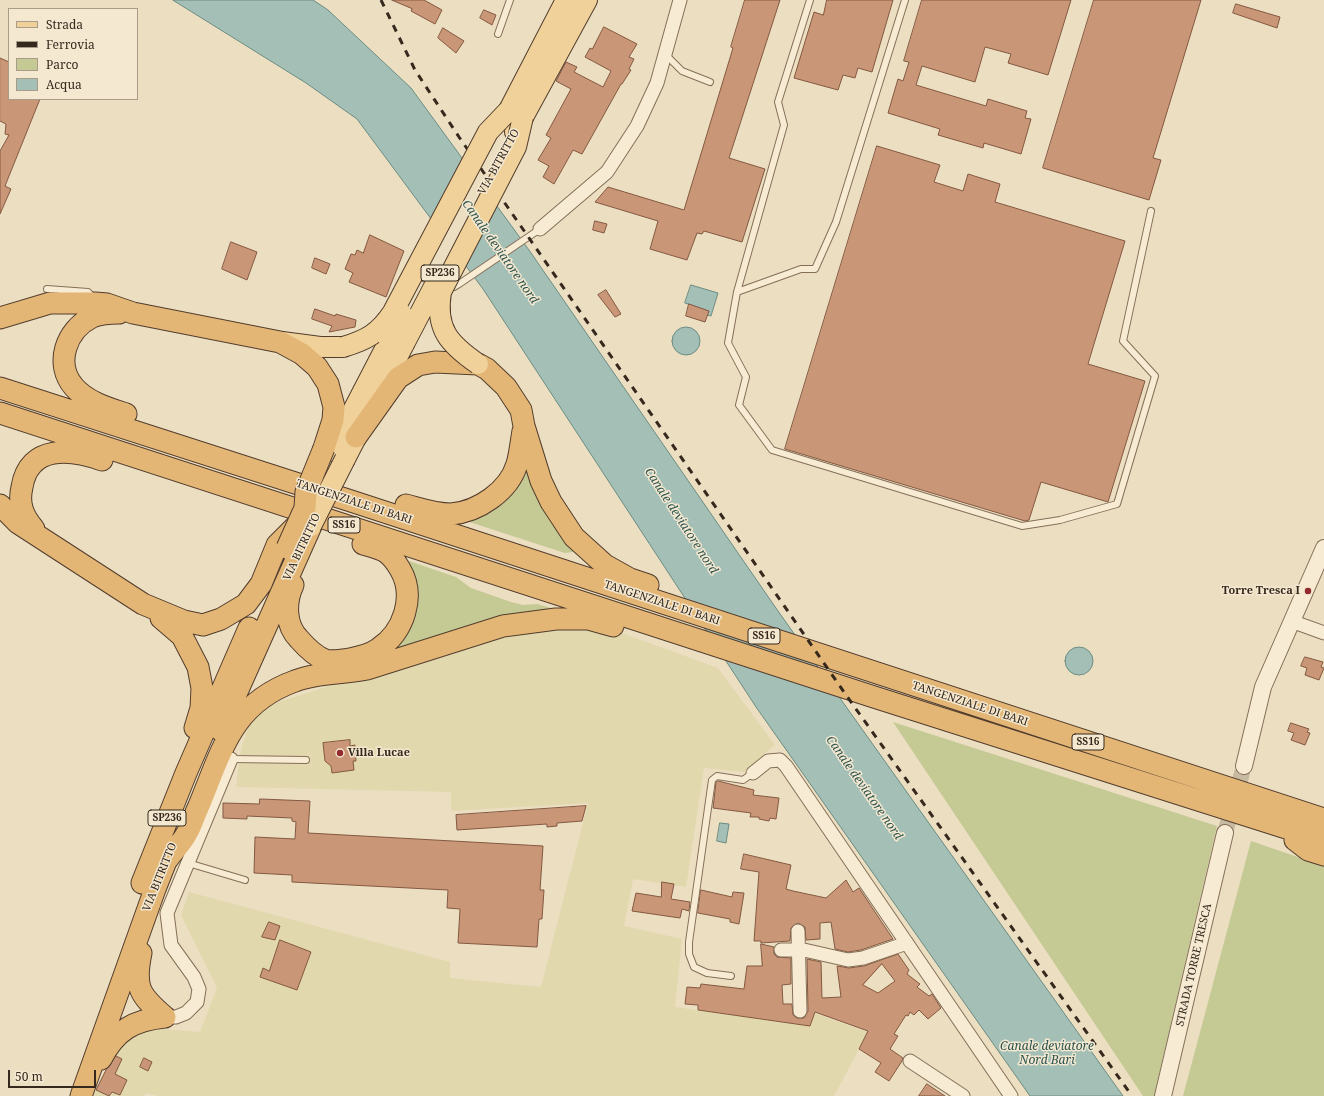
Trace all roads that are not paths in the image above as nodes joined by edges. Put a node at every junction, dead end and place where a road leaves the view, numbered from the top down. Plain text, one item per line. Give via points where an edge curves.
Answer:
1 (510, 0) edge
2 (566, 0) edge
3 (587, 0) edge
4 (680, 0) edge
5 (810, 0) edge
6 (905, 0) edge
7 (498, 34) dead end
8 (666, 55) junction
9 (710, 82) dead end
10 (516, 114) junction
11 (1151, 211) dead end
12 (540, 229) joint
13 (405, 273) dead end
14 (47, 289) dead end
15 (737, 292) junction
16 (95, 303) junction
17 (133, 313) junction
18 (0, 318) edge
19 (280, 342) junction
20 (396, 342) junction
21 (478, 364) junction
22 (0, 388) edge
23 (0, 413) edge
24 (524, 426) junction
25 (356, 437) junction
26 (334, 453) junction
27 (291, 482) junction
28 (228, 487) junction
29 (351, 501) junction
30 (8, 517) edge
31 (309, 519) junction
32 (42, 539) junction
33 (293, 550) junction
34 (1323, 553) edge
35 (678, 601) junction
36 (144, 604) junction
37 (1291, 621) junction
38 (1324, 633) edge
39 (688, 637) junction
40 (231, 759) joint
41 (306, 760) dead end
42 (1244, 766) tunnel mouth
43 (753, 773) joint
44 (1324, 819) edge
45 (1270, 823) junction
46 (1225, 833) tunnel mouth
47 (1324, 840) edge
48 (1324, 856) edge
49 (167, 860) junction
50 (188, 863) junction
51 (244, 880) dead end
52 (150, 883) junction
53 (798, 931) dead end
54 (907, 943) junction
55 (781, 950) dead end
56 (798, 951) junction
57 (731, 976) dead end
58 (800, 1011) dead end
59 (165, 1017) junction
60 (910, 1061) dead end
61 (66, 1096) edge
62 (81, 1096) edge
63 (85, 1096) edge
64 (963, 1096) edge
65 (1012, 1096) edge
66 (1163, 1096) edge

1 - 7 lane
2 - 10 main road, VIA BITRITTO / SP236
3 - 10 main road, VIA BITRITTO / SP236
4 - 8 street
5 - 15 lane via 778,102 784,125
6 - 15 lane via 836,222 815,269 801,269
8 - 9 lane via 682,71
8 - 12 street via 657,83 637,126 607,172
10 - 19 main road, bridge via 488,132 383,327 368,338 343,347
10 - 20 main road, VIA BITRITTO / SP236, bridge
10 - 21 main road, bridge via 516,147 441,292 439,308 447,337 458,350
11 - 15 lane via 1123,341 1155,376 1153,383 1117,504 1060,520 1022,526 772,450 739,405 746,377 728,343
12 - 13 lane, bridge via 454,287
14 - 16 lane via 88,292 94,296
16 - 17 highway via 107,304
16 - 18 highway via 50,303
17 - 19 highway
17 - 27 highway via 110,313 93,317 78,326 68,340 64,355 65,370 74,387 105,407 264,459
19 - 26 highway via 302,354 317,367 328,384 334,407
20 - 25 main road, VIA BITRITTO / SP236
20 - 26 main road, VIA BITRITTO / SP236
21 - 24 highway via 506,387 521,410
21 - 25 highway via 435,362 418,365 398,378
22 - 27 highway, TANGENZIALE DI BARI / SS16
23 - 28 highway, TANGENZIALE DI BARI / SS16
24 - 29 highway via 517,466 508,481 496,494 469,510 451,514 430,512 386,499
24 - 35 highway via 550,502 574,537 605,565
25 - 26 main road, VIA BITRITTO / SP236
26 - 31 highway, bridge via 306,492
27 - 29 highway, TANGENZIALE DI BARI / SS16
28 - 31 highway, TANGENZIALE DI BARI / SS16
28 - 32 highway via 187,487 84,454 47,454 28,467 21,491 21,506 25,518
29 - 35 highway, TANGENZIALE DI BARI / SS16
30 - 32 highway
31 - 31 highway via 341,536 384,551 395,561 405,577 407,597 401,625 378,649 364,656 326,660 309,650 296,636 290,623 287,608 289,594 307,556
31 - 33 highway, VIA BITRITTO / SP236, bridge
31 - 36 highway via 277,545 261,584 246,604 222,619 203,624 184,621
31 - 39 highway, TANGENZIALE DI BARI / SS16
32 - 36 highway
33 - 49 highway, VIA BITRITTO / SP236
33 - 52 highway, VIA BITRITTO / SP236 via 236,658 180,787
34 - 37 street
35 - 44 highway, TANGENZIALE DI BARI / SS16 via 742,615 782,642
36 - 52 highway via 182,636 198,667 202,688 201,708 195,728 157,818
37 - 38 street
37 - 42 street via 1263,687
39 - 45 highway, TANGENZIALE DI BARI / SS16
39 - 49 highway via 641,635 588,619 530,621 463,637 367,669 308,677 279,687 245,711 231,730 187,834
40 - 41 lane, VIA BITRITTO
40 - 50 street, VIA BITRITTO
43 - 54 street via 768,761 780,760 786,766
43 - 57 lane via 743,780 717,776 712,780 689,942 689,954 694,967 707,973
45 - 47 highway, TANGENZIALE DI BARI / SS16
45 - 48 highway via 1308,850
46 - 66 street, STRADA TORRE TRESCA
49 - 52 highway, VIA BITRITTO / SP236
50 - 51 lane
50 - 59 street, VIA BITRITTO via 167,913 171,945 194,977 199,989 197,1002 186,1013 176,1017
52 - 59 highway via 151,919 140,954 136,978 148,1003
52 - 61 highway, VIA BITRITTO / SP236
52 - 62 highway, VIA BITRITTO / SP236
53 - 56 street
54 - 56 street via 863,958 848,960 804,950
54 - 65 street
55 - 56 street
56 - 58 street
59 - 63 highway via 145,1019 129,1026 111,1041
60 - 64 street

